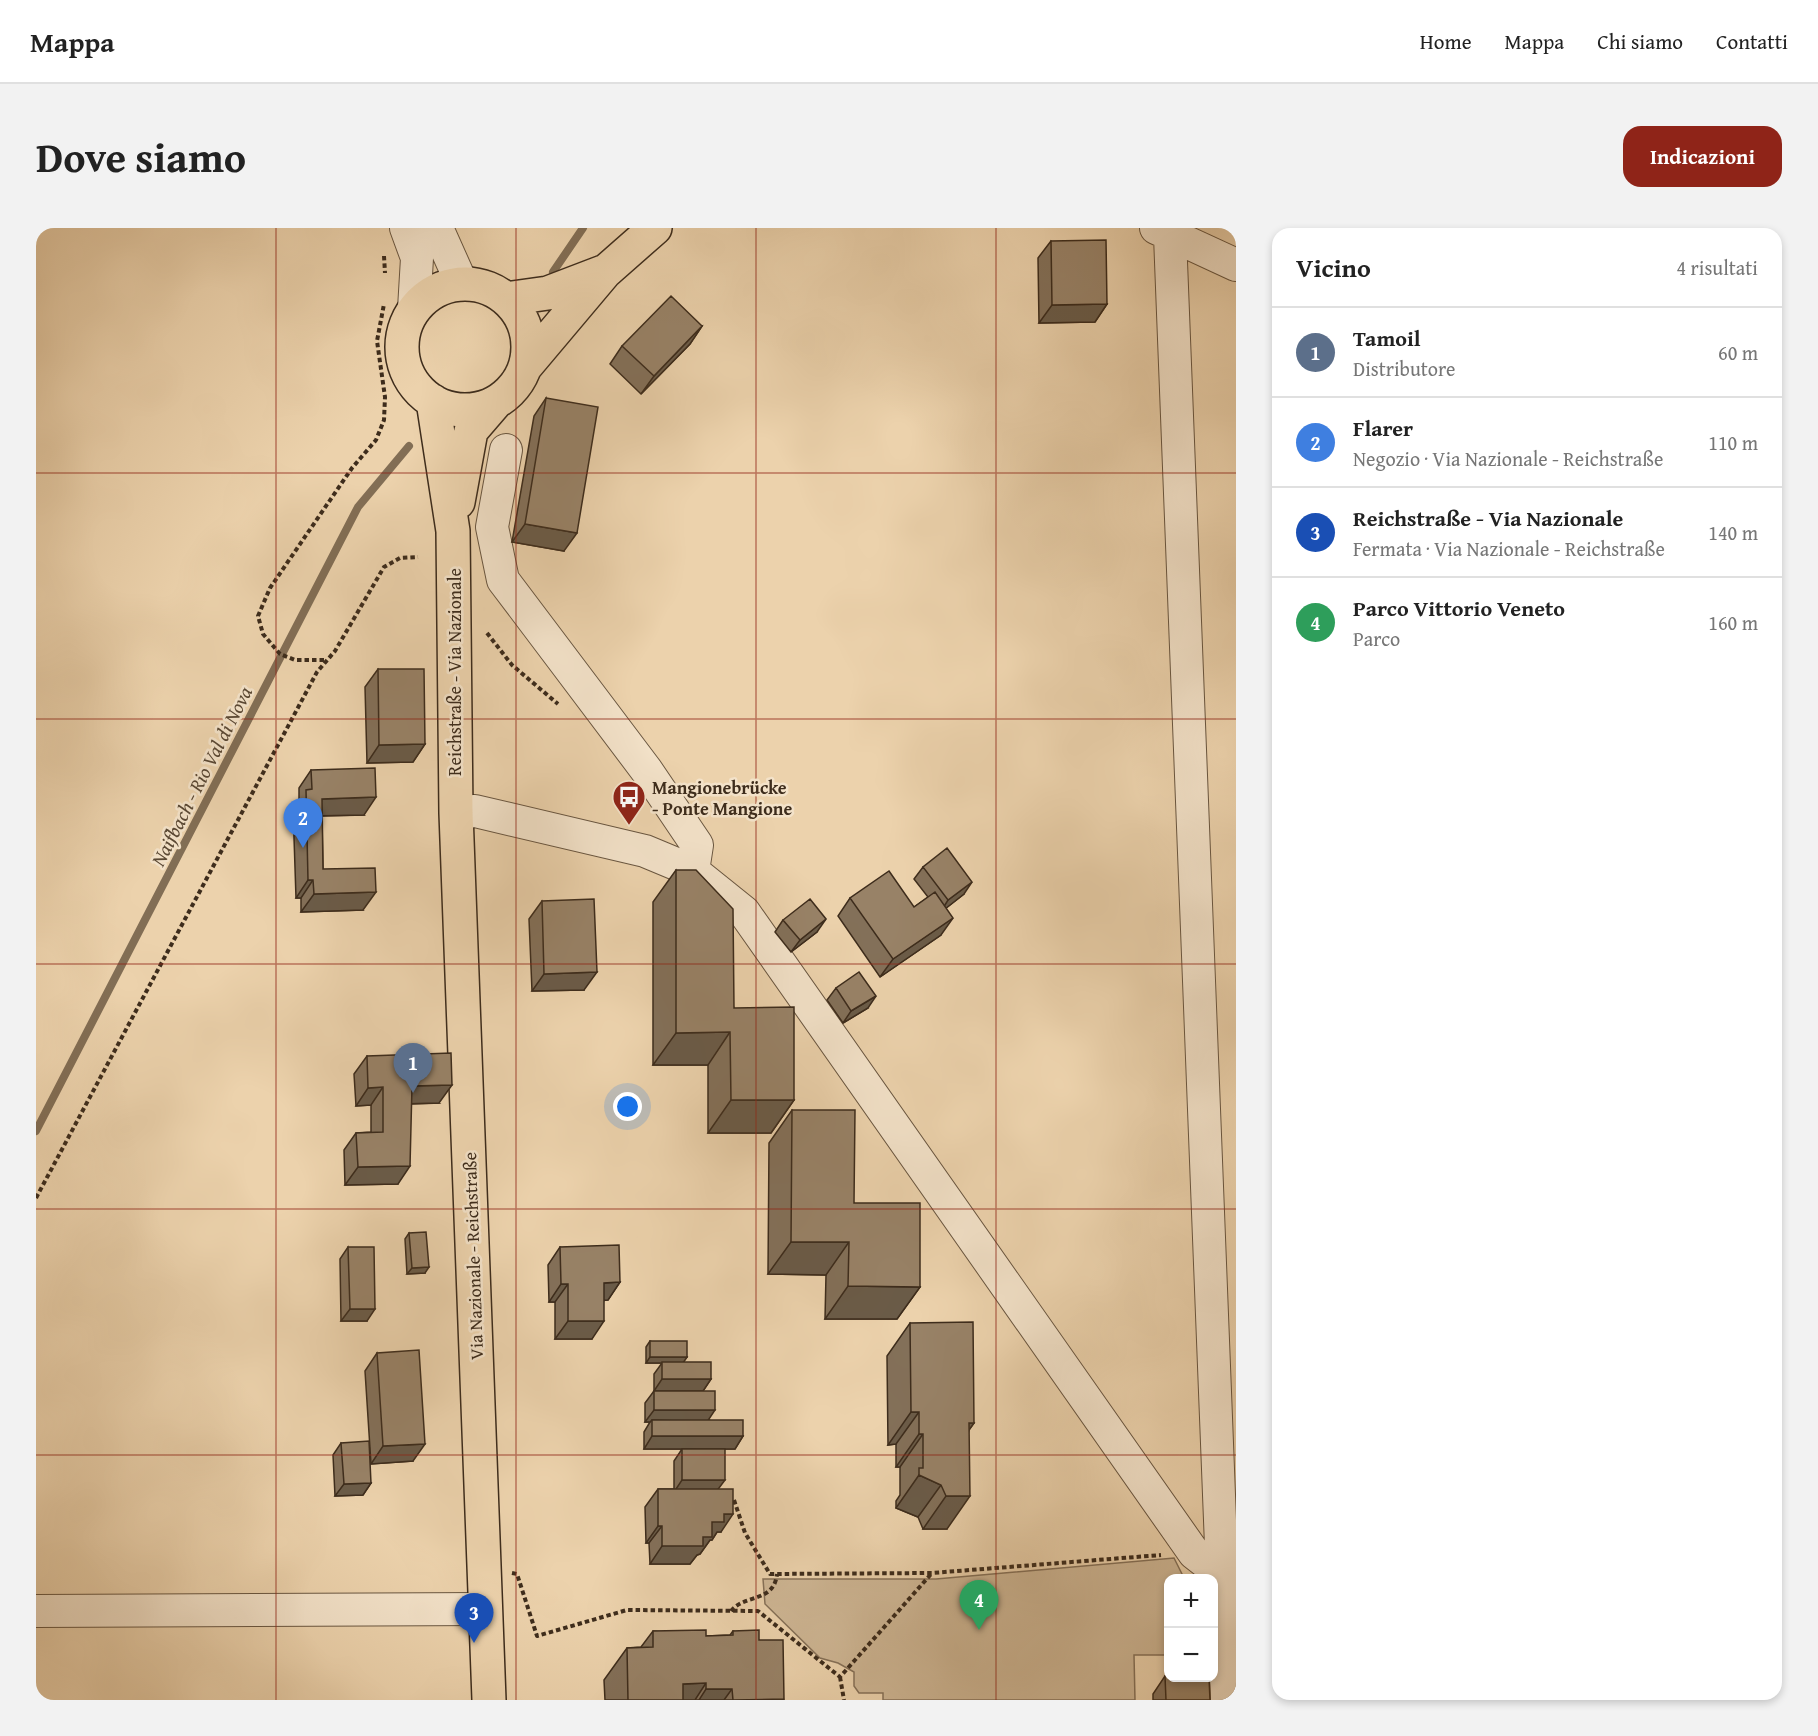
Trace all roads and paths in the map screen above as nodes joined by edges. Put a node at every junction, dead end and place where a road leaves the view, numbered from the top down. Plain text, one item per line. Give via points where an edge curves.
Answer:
1 (406, 228) edge
2 (437, 228) edge
3 (655, 228) edge
4 (1163, 232) edge
5 (382, 248) dead end
6 (1236, 265) edge
7 (605, 272) junction
8 (386, 280) dead end
9 (462, 284) junction
10 (506, 299) junction
11 (399, 306) junction
12 (525, 367) junction
13 (433, 401) junction
14 (496, 402) junction
15 (506, 450) dead end
16 (453, 531) junction
17 (418, 557) dead end
18 (325, 660) junction
19 (456, 813) junction
20 (693, 871) junction
21 (36, 1198) edge
22 (734, 1500) edge
23 (1194, 1553) junction
24 (485, 1569) junction
25 (777, 1574) junction
26 (932, 1574) junction
27 (1221, 1574) junction
28 (486, 1609) junction
29 (36, 1611) edge
30 (731, 1611) junction
31 (1230, 1617) edge
32 (840, 1677) junction
33 (489, 1700) edge
34 (844, 1700) edge
35 (1227, 1700) edge

1 - 11 street via 417,258
2 - 9 street
3 - 7 main road
4 - 6 street
4 - 27 street
5 - 8 path
7 - 10 main road via 548,293
7 - 12 main road, Reichstraße - Via Nazionale
9 - 10 main road via 493,291
9 - 11 main road
10 - 12 main road via 526,330
11 - 13 main road via 405,328 402,349 406,369 417,388
11 - 18 path via 377,341 385,397 384,420 376,440 352,468 270,588 258,616 262,634 280,654 306,662
12 - 14 main road, Reichstraße - Via Nazionale via 513,387
13 - 14 main road via 464,410
13 - 16 main road, Reichstraße - Via Nazionale
14 - 16 main road, Reichstraße - Via Nazionale via 471,431
15 - 20 street via 492,527 502,580 647,771 697,845
16 - 19 main road, Reichstraße - Via Nazionale
17 - 18 path via 400,558 384,567 335,651
18 - 21 path
19 - 20 street via 475,811 645,851
19 - 24 main road, Via Nazionale - Reichstraße
20 - 23 street via 744,912 771,947
22 - 25 path via 745,1533 770,1574
23 - 26 path
23 - 27 street
24 - 28 main road, Via Nazionale - Reichstraße
24 - 30 path via 517,1574 537,1636 627,1610
25 - 26 path
25 - 30 path via 764,1596 737,1603
26 - 32 path
27 - 31 street
28 - 29 street
28 - 33 main road, Via Nazionale - Reichstraße
30 - 32 path via 758,1611
31 - 35 street
32 - 34 path

